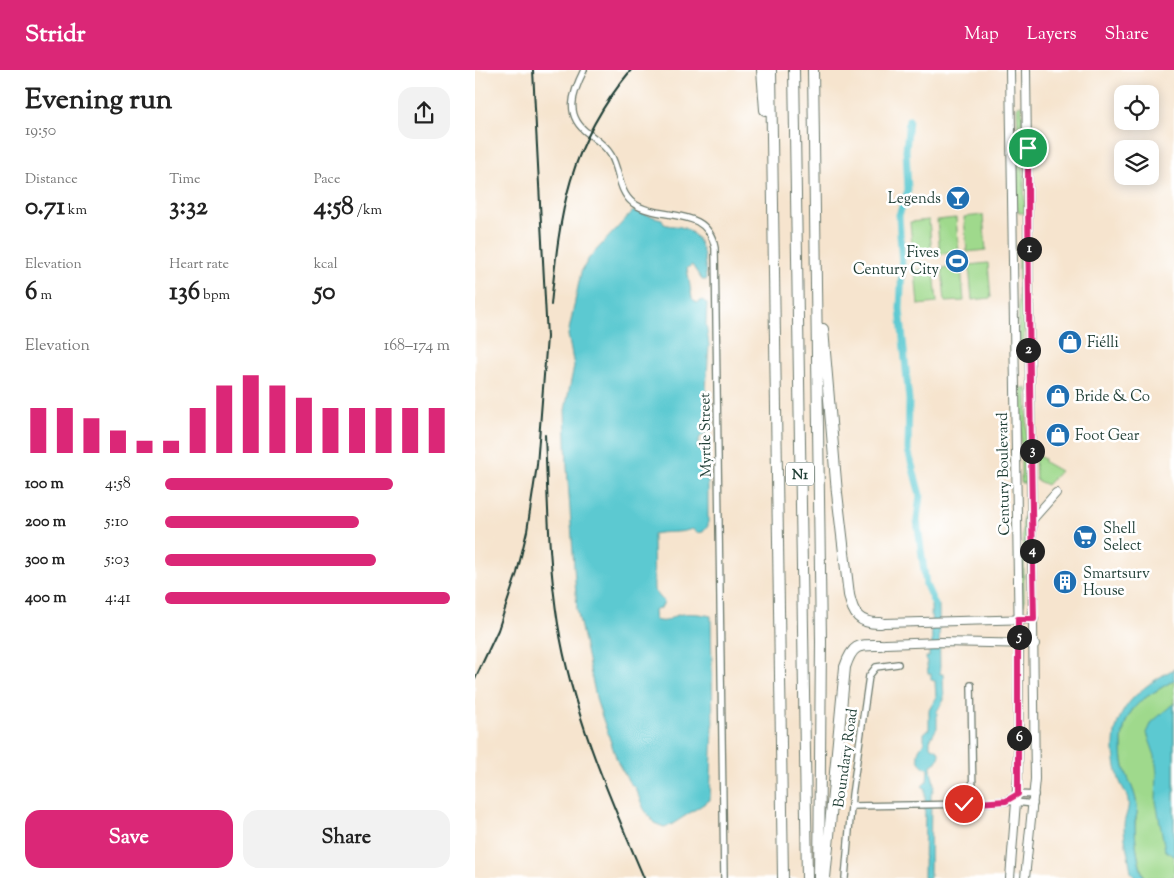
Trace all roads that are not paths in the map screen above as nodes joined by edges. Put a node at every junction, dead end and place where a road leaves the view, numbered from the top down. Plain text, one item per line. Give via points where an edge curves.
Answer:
1 (584, 70) edge
2 (762, 70) edge
3 (771, 70) edge
4 (794, 70) edge
5 (813, 70) edge
6 (1010, 70) edge
7 (1026, 70) edge
8 (773, 183) junction
9 (815, 223) junction
10 (1056, 493) dead end
11 (1032, 520) junction
12 (1018, 619) junction
13 (1034, 619) junction
14 (883, 623) joint
15 (883, 644) joint
16 (1019, 644) junction
17 (1035, 644) junction
18 (899, 664) dead end
19 (971, 685) dead end
20 (1018, 794) junction
21 (1035, 795) junction
22 (1006, 801) junction
23 (1017, 803) junction
24 (973, 804) junction
25 (1034, 804) junction
26 (851, 806) junction
27 (724, 878) edge
28 (783, 878) edge
29 (807, 878) edge
30 (819, 878) edge
31 (825, 878) edge
32 (845, 878) edge
33 (1010, 878) edge
34 (1025, 878) edge

1 - 27 street, Myrtle Street via 575,91 575,120 610,153 627,196 639,206 697,222 709,232 715,248
2 - 8 highway
3 - 8 highway, N1
4 - 29 highway, N1
5 - 9 highway
6 - 12 main road, Century Boulevard
7 - 11 main road, Century Boulevard
8 - 28 highway, N1
9 - 14 highway via 837,493 849,595 857,618 867,623
9 - 30 highway via 821,641
10 - 11 main road
11 - 13 main road, Century Boulevard
12 - 13 main road
12 - 14 main road
12 - 16 main road, Century Boulevard
13 - 17 main road, Century Boulevard
15 - 16 main road
15 - 31 highway via 855,648 849,654 845,667
16 - 17 main road
16 - 20 main road, Century Boulevard
17 - 21 main road, Century Boulevard
18 - 26 street, Boundary Road via 876,667 869,676
19 - 24 street
20 - 21 street
20 - 22 street
20 - 23 main road, Century Boulevard
21 - 25 main road, Century Boulevard
22 - 23 street
22 - 24 street
23 - 25 street
23 - 33 main road, Century Boulevard
24 - 26 street
25 - 34 main road, Century Boulevard
26 - 32 street, Boundary Road

